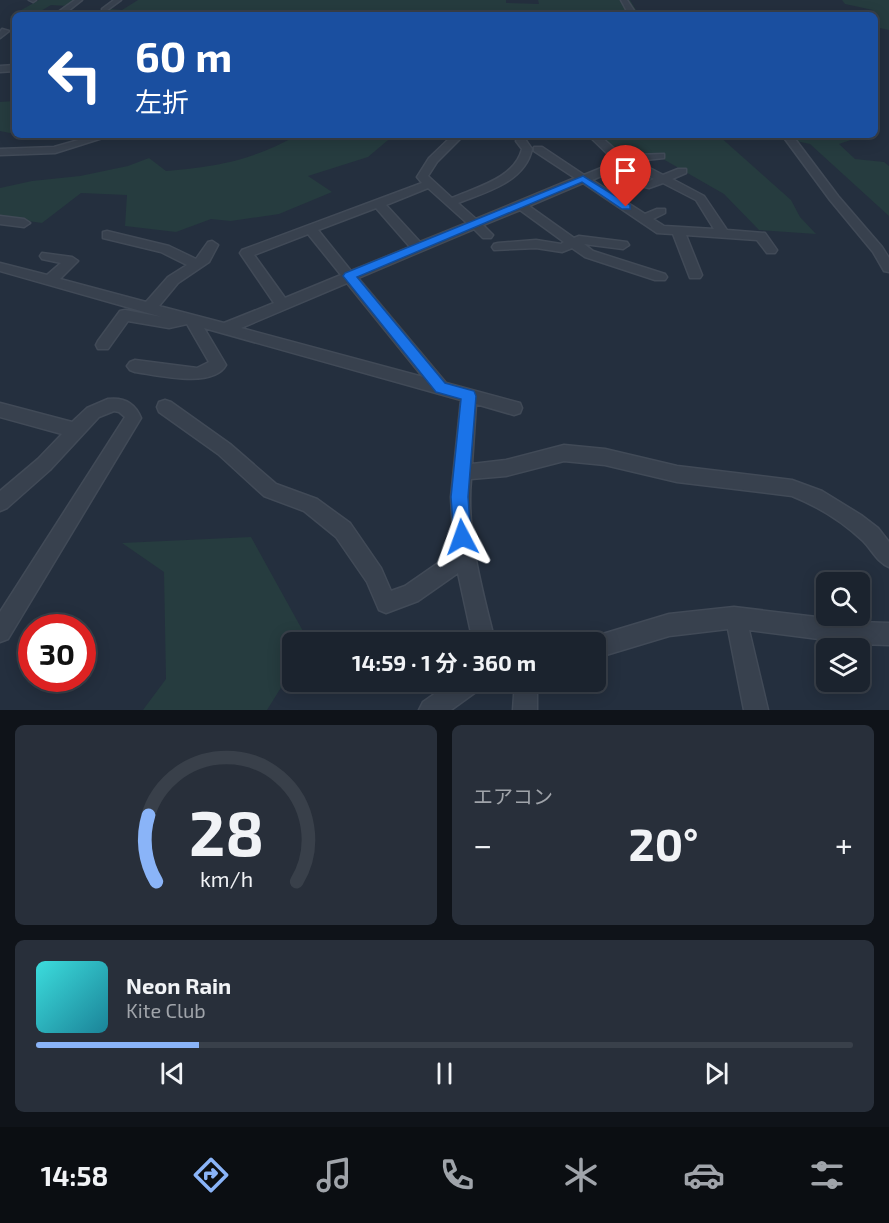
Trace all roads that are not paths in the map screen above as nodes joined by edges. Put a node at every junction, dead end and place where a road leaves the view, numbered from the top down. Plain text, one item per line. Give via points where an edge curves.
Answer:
1 (79, 0) edge
2 (118, 0) edge
3 (104, 10) dead end
4 (62, 12) edge
5 (97, 138) edge
6 (456, 138) edge
7 (597, 138) edge
8 (789, 138) edge
9 (521, 141) dead end
10 (538, 149) dead end
11 (0, 152) edge
12 (660, 156) dead end
13 (625, 162) junction
14 (682, 171) dead end
15 (583, 178) junction
16 (663, 179) junction
17 (430, 184) junction
18 (649, 185) dead end
19 (451, 202) junction
20 (378, 203) junction
21 (520, 205) junction
22 (661, 211) dead end
23 (644, 219) junction
24 (0, 220) edge
25 (24, 223) dead end
26 (474, 223) junction
27 (310, 229) junction
28 (678, 231) junction
29 (723, 233) junction
30 (107, 235) dead end
31 (487, 235) dead end
32 (573, 243) junction
33 (623, 244) dead end
34 (212, 245) dead end
35 (417, 247) junction
36 (498, 247) dead end
37 (771, 250) dead end
38 (46, 256) dead end
39 (196, 264) junction
40 (0, 267) edge
41 (889, 268) edge
42 (695, 275) dead end
43 (349, 276) junction
44 (660, 277) dead end
45 (50, 280) junction
46 (282, 303) junction
47 (151, 306) junction
48 (191, 318) junction
49 (226, 328) junction
50 (103, 345) dead end
51 (135, 366) dead end
52 (441, 388) junction
53 (469, 396) junction
54 (165, 408) dead end
55 (514, 408) dead end
56 (0, 410) edge
57 (77, 431) junction
58 (461, 470) junction
59 (0, 502) edge
60 (464, 557) junction
61 (889, 557) edge
62 (736, 618) junction
63 (0, 631) edge
64 (482, 632) edge
65 (889, 634) edge
66 (606, 644) edge
67 (456, 692) edge
68 (526, 692) edge
69 (431, 710) edge
70 (525, 710) edge
71 (756, 710) edge

1 - 4 street
2 - 3 street
5 - 11 street via 56,150
6 - 17 street via 422,177
7 - 13 street
8 - 41 street
9 - 19 street via 527,149 524,163 506,178
10 - 15 street
12 - 13 street
13 - 15 street
13 - 16 street
14 - 16 street
15 - 21 street
15 - 23 street
16 - 18 street
16 - 29 street via 700,198
17 - 19 street
17 - 20 street
19 - 26 street
20 - 27 street
20 - 35 street
21 - 26 street
21 - 32 street
22 - 23 street
23 - 28 street via 660,230
24 - 25 street
26 - 31 street
26 - 35 street
27 - 43 street
27 - 46 street via 246,253
28 - 29 street
28 - 42 street
29 - 37 street via 761,236
30 - 39 street via 165,249
32 - 33 street via 579,240
32 - 36 street via 562,248 536,244
32 - 44 street via 589,254
34 - 39 street
35 - 43 street
38 - 45 street via 72,261
39 - 47 street via 173,280
40 - 45 street
43 - 46 street
43 - 52 street
45 - 47 street
46 - 49 street
47 - 48 street
48 - 49 street
48 - 50 street via 169,323 125,315
48 - 51 street via 218,365 198,374
49 - 52 street
52 - 53 street
53 - 55 street
53 - 58 street
54 - 60 street via 224,449 270,490 309,506 343,530 375,575 386,603 411,594
56 - 57 street
57 - 59 street
57 - 63 street via 100,407 128,407 133,418
58 - 60 street
58 - 61 street via 506,468 564,453 605,457 677,474 792,488 816,497 854,520
60 - 64 street
62 - 65 street
62 - 66 street via 669,625
62 - 71 street
67 - 69 street
68 - 70 street

